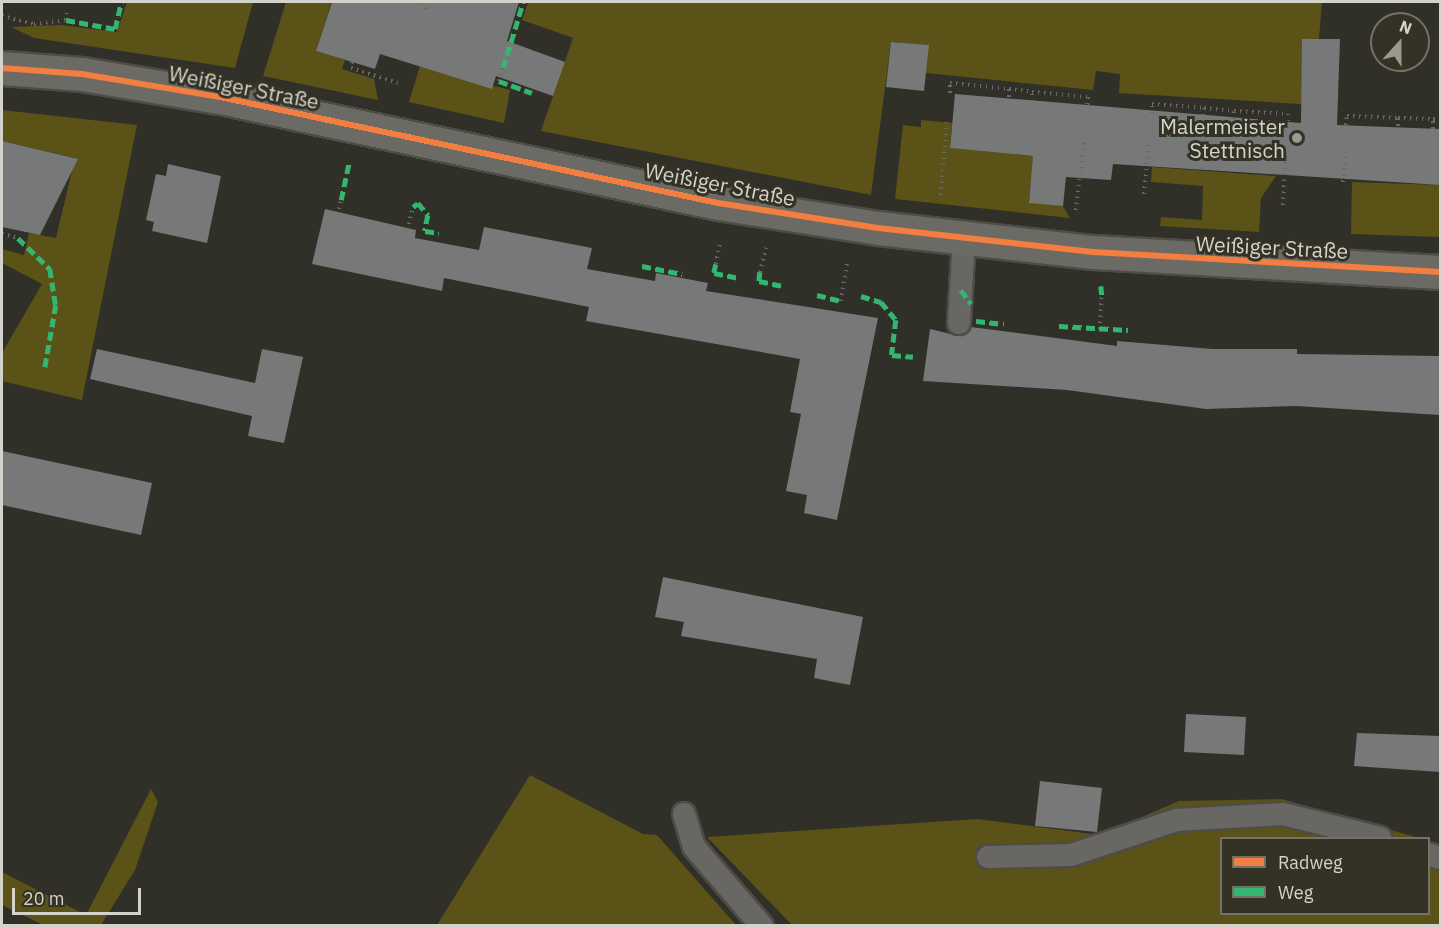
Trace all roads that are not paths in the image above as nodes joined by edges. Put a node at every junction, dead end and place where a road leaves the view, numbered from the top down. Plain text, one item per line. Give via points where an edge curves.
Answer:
1 (2, 68) edge
2 (964, 240) junction
3 (1440, 272) edge
4 (958, 323) dead end
5 (684, 814) dead end
6 (1376, 837) edge
7 (988, 857) dead end
8 (762, 926) edge

1 - 2 street, Weißiger Straße via 82,74 210,95 718,203
2 - 3 street, Weißiger Straße via 1263,264
2 - 4 lane
5 - 8 lane via 693,847
6 - 7 lane via 1283,814 1176,820 1071,855

